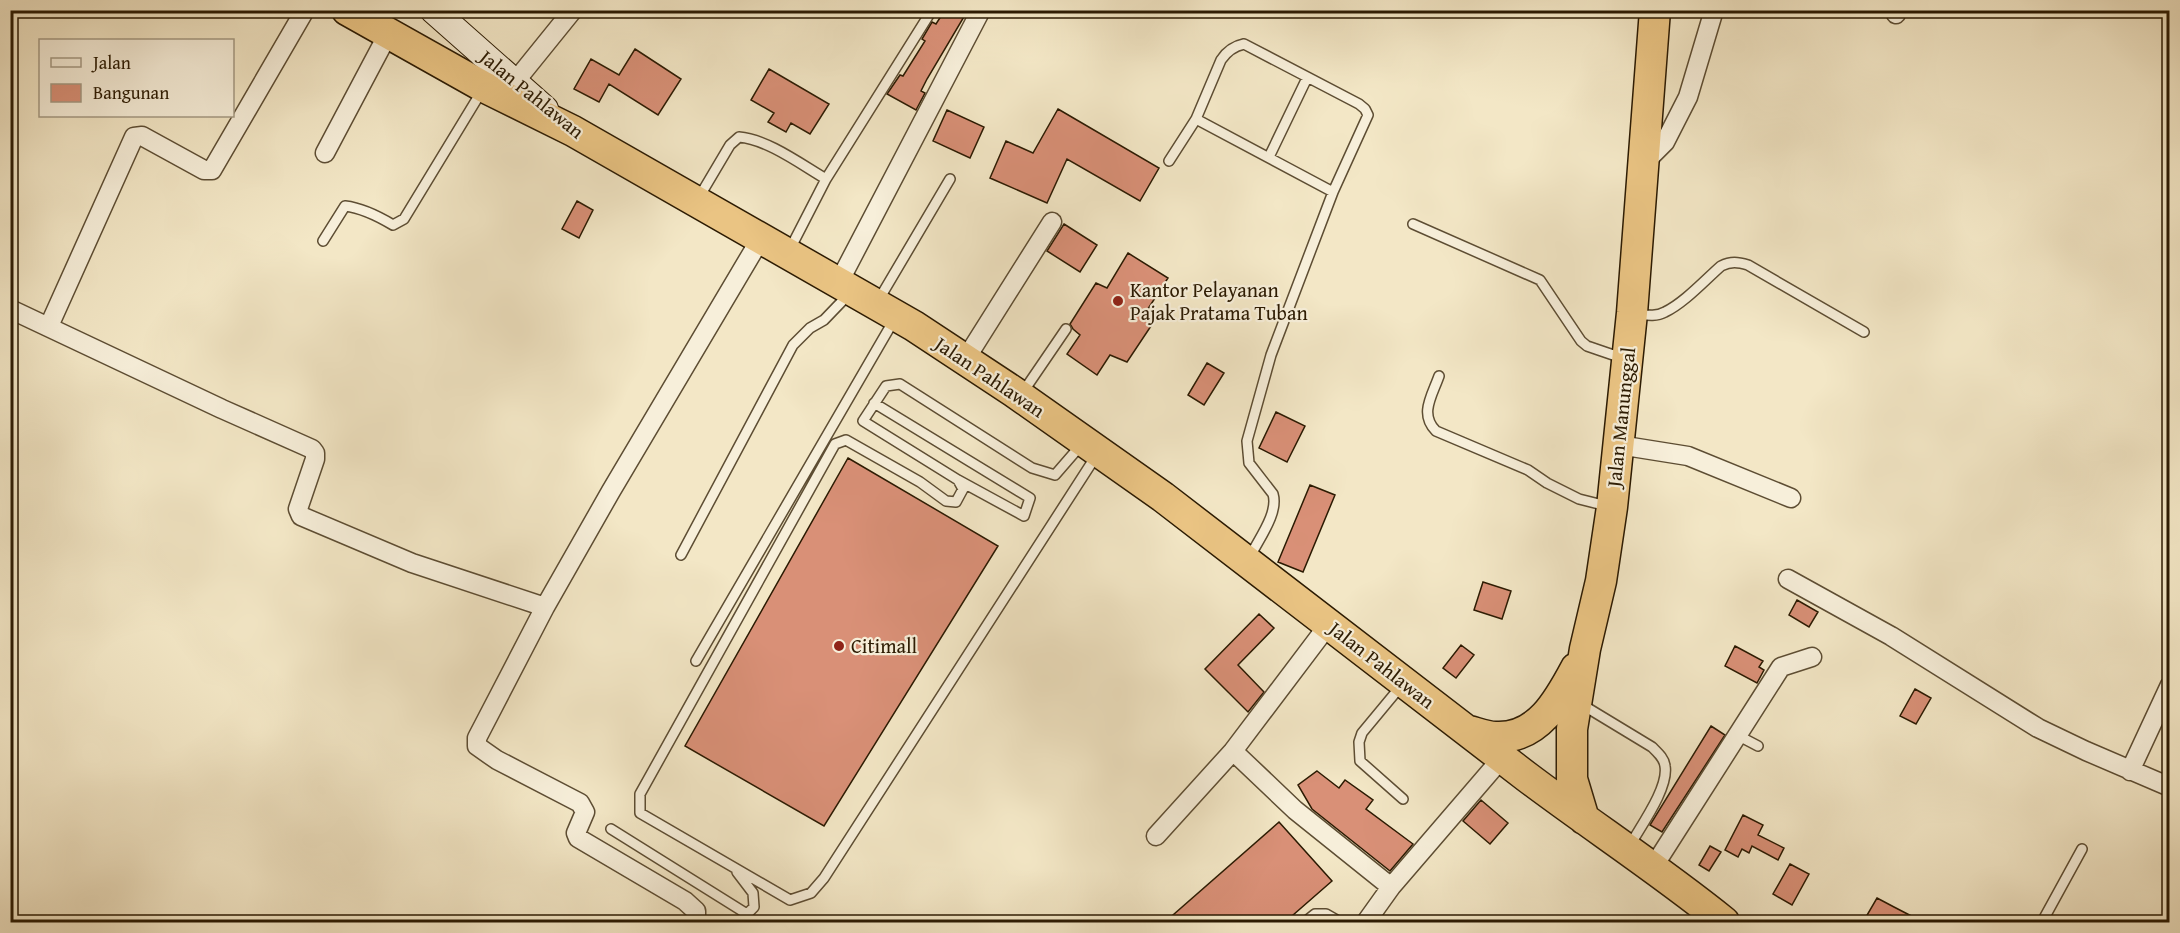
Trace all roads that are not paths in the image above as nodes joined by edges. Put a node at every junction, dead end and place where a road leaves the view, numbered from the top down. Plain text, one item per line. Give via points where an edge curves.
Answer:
1 (305, 10) edge
2 (347, 10) edge
3 (433, 10) edge
4 (573, 10) edge
5 (932, 10) edge
6 (981, 10) edge
7 (1655, 10) edge
8 (1714, 10) edge
9 (388, 34) junction
10 (1307, 78) junction
11 (514, 83) junction
12 (484, 87) junction
13 (1196, 119) junction
14 (573, 131) junction
15 (325, 153) dead end
16 (1269, 158) junction
17 (1169, 161) dead end
18 (1644, 163) junction
19 (826, 178) junction
20 (950, 179) dead end
21 (1333, 192) junction
22 (697, 201) junction
23 (1052, 222) dead end
24 (1413, 224) dead end
25 (762, 238) junction
26 (323, 241) dead end
27 (788, 253) junction
28 (867, 298) junction
29 (10, 309) edge
30 (1632, 313) junction
31 (50, 326) junction
32 (1066, 329) dead end
33 (1864, 332) dead end
34 (965, 360) junction
35 (1627, 360) junction
36 (1439, 376) dead end
37 (1020, 397) junction
38 (874, 403) junction
39 (832, 428) junction
40 (846, 440) junction
41 (1619, 445) junction
42 (1091, 446) junction
43 (958, 480) junction
44 (1791, 498) dead end
45 (1612, 507) junction
46 (681, 555) dead end
47 (1248, 561) junction
48 (1788, 579) dead end
49 (545, 607) junction
50 (1329, 624) junction
51 (1585, 649) junction
52 (1812, 657) dead end
53 (696, 662) dead end
54 (1404, 682) junction
55 (2169, 685) edge
56 (1576, 701) junction
57 (1468, 731) junction
58 (1737, 735) junction
59 (1758, 746) dead end
60 (1233, 751) junction
61 (1502, 758) junction
62 (2130, 771) junction
63 (2169, 787) edge
64 (1403, 799) dead end
65 (1584, 819) junction
66 (610, 829) dead end
67 (1156, 836) dead end
68 (1628, 849) junction
69 (2082, 849) dead end
70 (731, 866) junction
71 (1652, 869) junction
72 (1391, 887) junction
73 (1716, 920) edge
74 (1370, 921) edge
75 (696, 922) edge
76 (1305, 922) edge
77 (1340, 922) edge
78 (2042, 922) edge

1 - 31 street via 212,170 204,170 142,136 134,137
2 - 9 highway
3 - 11 main road, Jalan Pahlawan
4 - 11 street
5 - 19 lane
6 - 28 street
7 - 18 highway, Jalan Manunggal
8 - 18 street via 1688,97 1665,142
9 - 12 highway
9 - 15 street
10 - 13 lane via 1244,44 1237,45 1221,60
10 - 16 lane
10 - 21 lane via 1359,104 1368,115
11 - 14 main road, Jalan Pahlawan
12 - 14 highway
12 - 26 lane via 404,219 393,225 345,206
13 - 16 lane
13 - 17 lane
14 - 22 highway, Jalan Pahlawan
16 - 21 lane
18 - 30 highway, Jalan Manunggal
19 - 22 lane via 781,153 739,137 730,145
19 - 27 lane
20 - 28 lane
21 - 47 lane via 1271,355 1247,441 1248,463 1274,500
22 - 25 highway, Jalan Pahlawan
23 - 34 street
24 - 35 lane via 1540,280 1581,341
25 - 27 highway, Jalan Pahlawan
25 - 49 street
27 - 28 highway, Jalan Pahlawan
28 - 34 highway, Jalan Pahlawan
28 - 39 lane
28 - 46 lane via 810,328 793,345
29 - 31 street
30 - 33 lane via 1665,313 1721,266 1738,262
30 - 35 highway, Jalan Manunggal
31 - 49 street via 312,449 315,459 298,509 301,516 412,563
32 - 37 lane
34 - 37 highway, Jalan Pahlawan
35 - 41 highway, Jalan Manunggal
36 - 45 lane via 1426,414 1428,424 1436,431 1520,465 1579,499
37 - 42 highway, Jalan Pahlawan
38 - 42 lane via 886,386 900,384 1032,468 1055,475
38 - 43 lane via 863,421
38 - 43 lane via 1030,498 1024,516
39 - 40 lane
39 - 53 lane
40 - 43 lane via 946,501 956,502 962,494
40 - 70 lane via 835,444 640,794 640,813
41 - 44 street via 1688,456
41 - 45 highway, Jalan Manunggal
42 - 47 highway, Jalan Pahlawan
42 - 70 lane via 811,893 790,900
45 - 51 highway, Jalan Manunggal via 1601,582
47 - 50 highway, Jalan Pahlawan
48 - 62 street via 1891,636 2038,728
49 - 75 street via 478,733 477,746 580,803 585,813 576,833 578,838 685,901 696,911
50 - 54 highway, Jalan Pahlawan
50 - 60 street
51 - 56 highway, Jalan Manunggal
51 - 57 highway via 1563,690 1532,728 1496,737
52 - 58 street via 1781,667
54 - 57 highway, Jalan Pahlawan
54 - 64 lane via 1362,733 1358,751 1360,760
55 - 62 street
56 - 65 highway, Jalan Manunggal via 1571,765 1574,792
56 - 68 lane via 1662,756 1663,785
57 - 61 highway, Jalan Pahlawan
58 - 59 lane
58 - 71 street
60 - 67 street
60 - 72 street via 1294,810
61 - 65 highway, Jalan Pahlawan
61 - 72 street
62 - 63 street
65 - 68 highway, Jalan Pahlawan
66 - 70 lane via 747,914 754,908 753,893
68 - 71 highway, Jalan Pahlawan
69 - 78 lane
71 - 73 highway, Jalan Pahlawan
72 - 74 street
76 - 77 lane via 1315,914 1326,914

